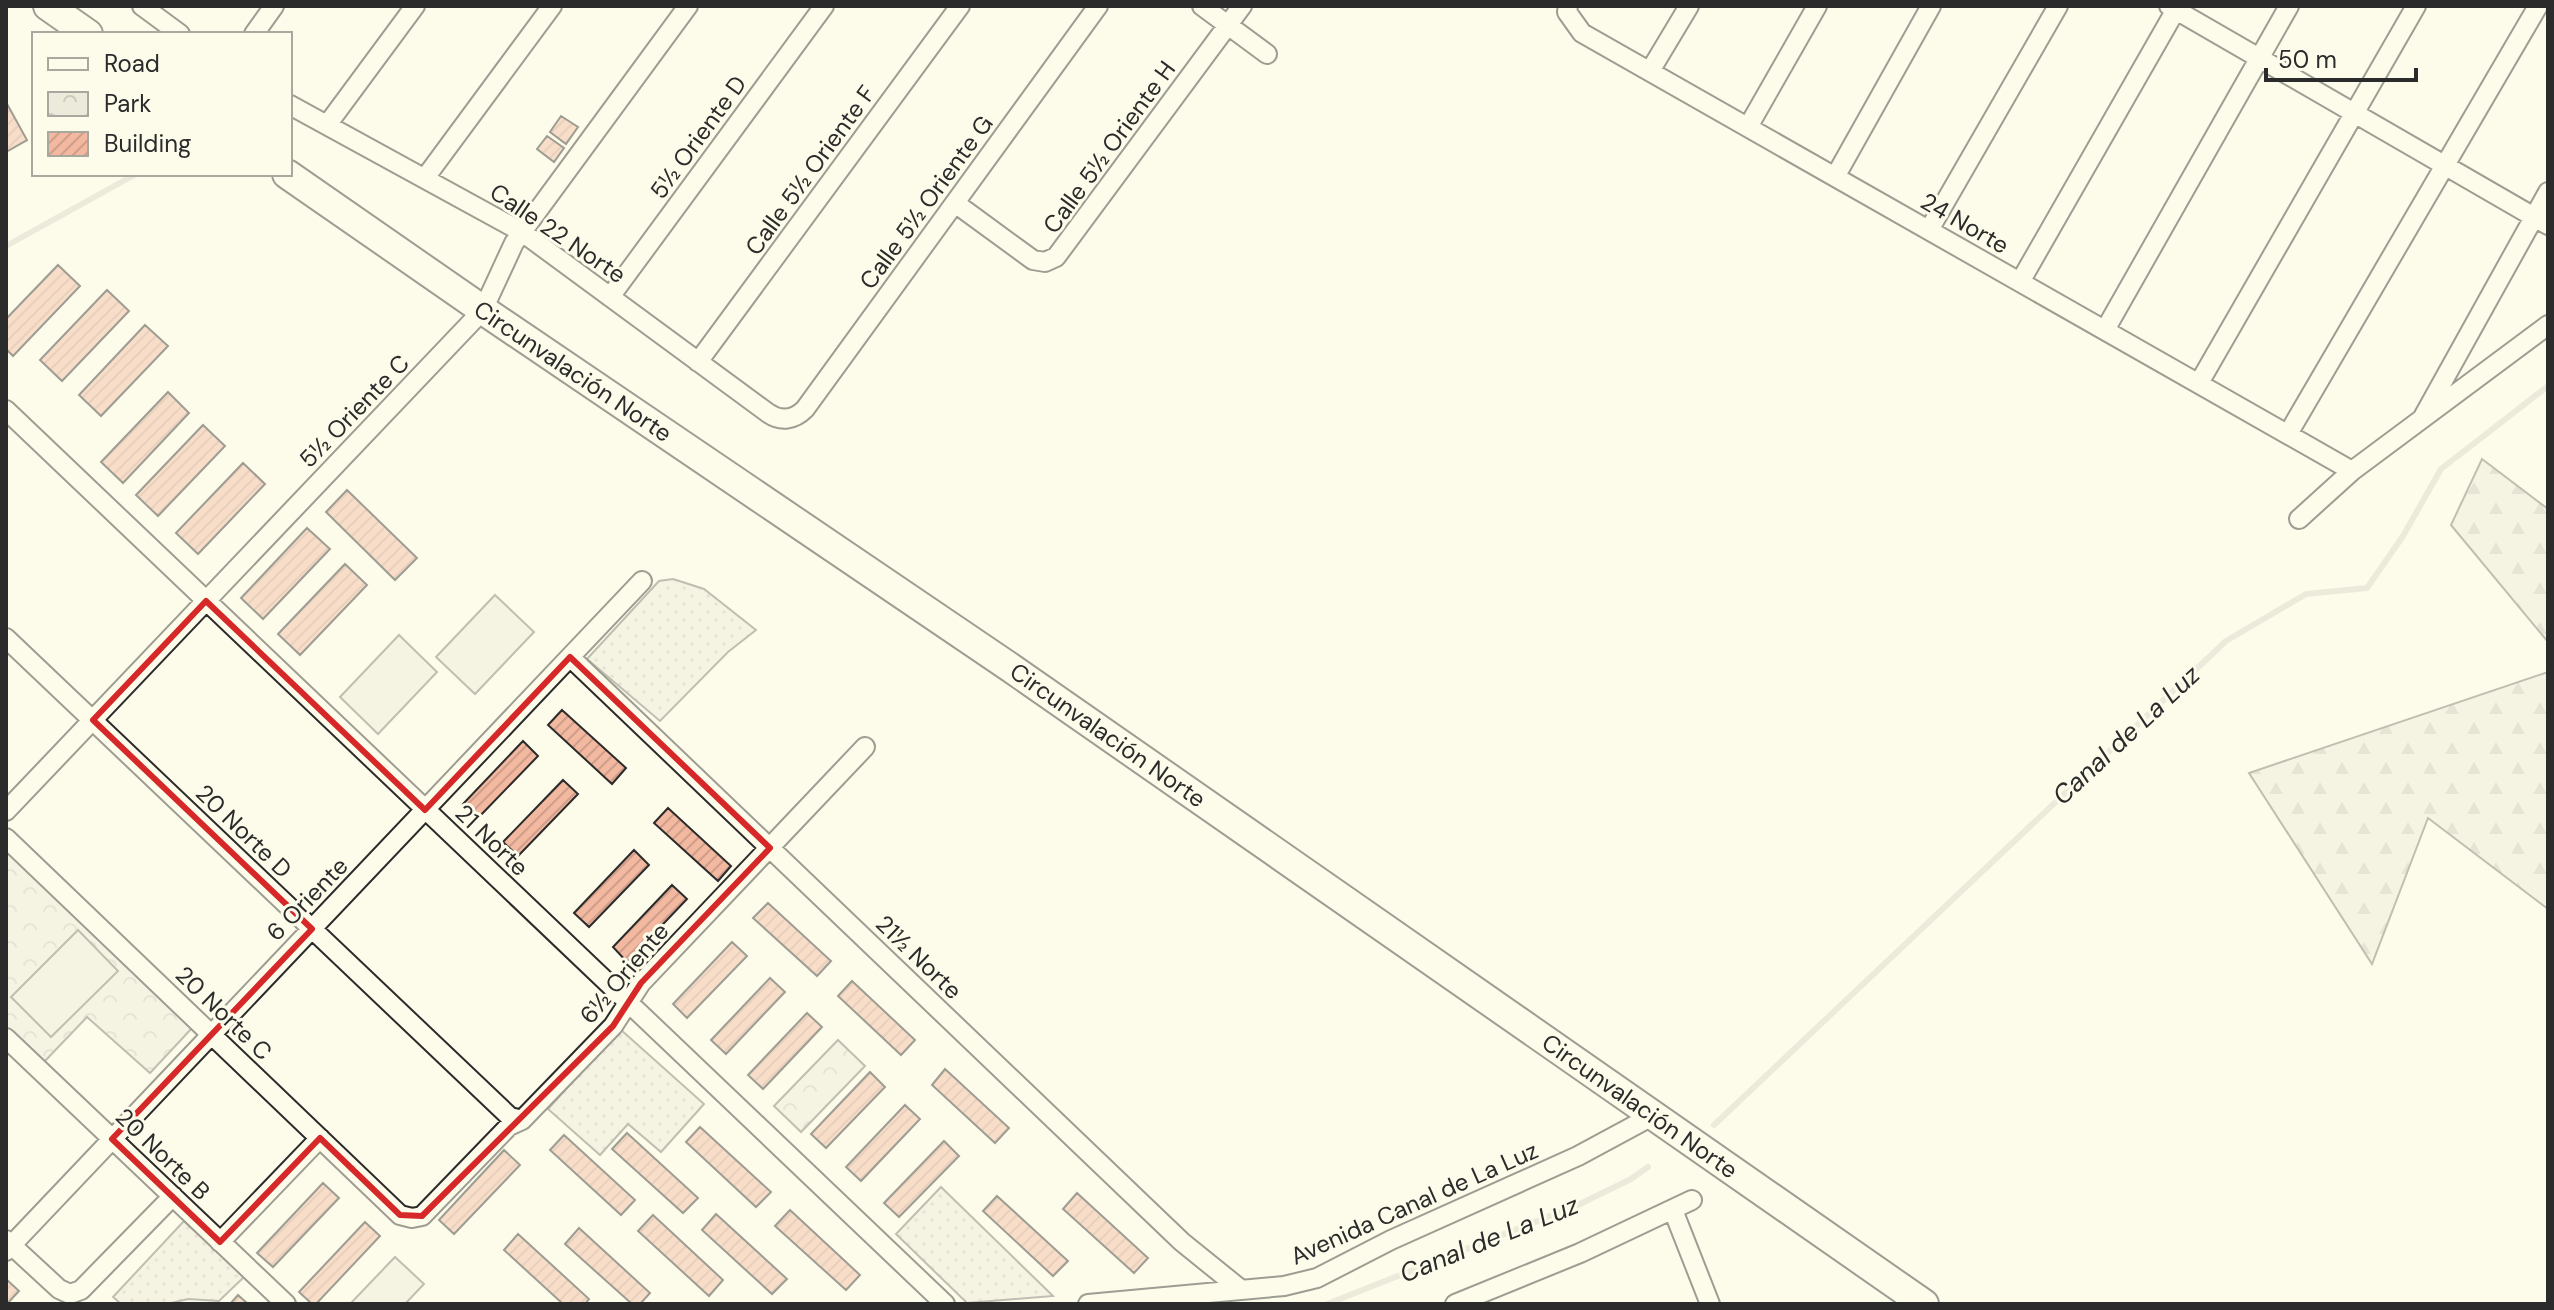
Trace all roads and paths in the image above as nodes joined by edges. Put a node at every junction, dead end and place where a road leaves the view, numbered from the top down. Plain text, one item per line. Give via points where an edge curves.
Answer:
1 (48, 6) edge
2 (142, 6) edge
3 (274, 6) edge
4 (415, 6) edge
5 (552, 6) edge
6 (688, 6) edge
7 (824, 6) edge
8 (960, 6) edge
9 (1098, 6) edge
10 (1202, 6) edge
11 (1242, 6) edge
12 (1568, 6) edge
13 (1689, 6) edge
14 (1817, 6) edge
15 (1931, 6) edge
16 (2058, 6) edge
17 (2289, 6) edge
18 (2416, 6) edge
19 (2538, 6) edge
20 (2174, 7) edge
21 (1228, 26) junction
22 (85, 32) edge
23 (177, 32) edge
24 (255, 32) edge
25 (1267, 54) dead end
26 (2260, 58) junction
27 (1650, 71) junction
28 (292, 106) edge
29 (2353, 112) junction
30 (327, 125) junction
31 (1748, 127) junction
32 (2446, 166) junction
33 (290, 176) edge
34 (1835, 177) junction
35 (425, 178) junction
36 (2548, 192) edge
37 (955, 203) junction
38 (2541, 221) edge
39 (1929, 230) junction
40 (522, 232) junction
41 (2020, 282) junction
42 (610, 297) junction
43 (483, 310) junction
44 (2548, 325) edge
45 (2105, 330) junction
46 (698, 362) junction
47 (2199, 383) junction
48 (6, 410) edge
49 (786, 419) joint
50 (2419, 423) junction
51 (2288, 434) junction
52 (2352, 471) junction
53 (2299, 519) dead end
54 (642, 581) dead end
55 (206, 601) junction
56 (6, 638) edge
57 (570, 657) junction
58 (93, 720) junction
59 (865, 747) dead end
60 (425, 810) junction
61 (6, 811) edge
62 (6, 838) edge
63 (770, 848) junction
64 (312, 929) junction
65 (628, 1003) junction
66 (212, 1034) junction
67 (6, 1038) edge
68 (1654, 1115) junction
69 (522, 1120) junction
70 (320, 1138) junction
71 (112, 1139) junction
72 (173, 1196) junction
73 (1692, 1200) dead end
74 (1673, 1210) junction
75 (412, 1218) joint
76 (220, 1242) junction
77 (8, 1245) edge
78 (1239, 1288) junction
79 (286, 1304) edge
80 (945, 1304) edge
81 (1088, 1304) edge
82 (1455, 1304) edge
83 (1710, 1304) edge
84 (1924, 1304) edge

1 - 22 main road
2 - 23 street
3 - 24 street
4 - 30 street
5 - 35 street
6 - 40 street, 5½ Oriente C
7 - 42 street, 5½ Oriente D
8 - 46 street, Calle 5½ Oriente F
9 - 37 street, Calle 5½ Oriente G
10 - 21 street
11 - 21 street, Calle 5½ Oriente H
12 - 27 street, 24 Norte via 1582,33
13 - 27 street
14 - 31 street
15 - 34 street
16 - 39 street
17 - 26 street
18 - 29 street
19 - 32 street
20 - 26 street
20 - 41 street
21 - 25 street
21 - 37 street, Calle 5½ Oriente H via 1056,257 1033,260
26 - 29 street
26 - 45 street
27 - 31 street, 24 Norte
28 - 30 street, Calle 22 Norte
29 - 32 street
29 - 47 street
30 - 35 street, Calle 22 Norte
31 - 34 street, 24 Norte
32 - 38 street
32 - 51 street
33 - 43 main road, Circunvalación Norte
34 - 39 street, 24 Norte
35 - 40 street, Calle 22 Norte
36 - 38 street
37 - 49 street, Calle 5½ Oriente G via 805,409
38 - 50 street
39 - 41 street, 24 Norte
40 - 42 street, Calle 22 Norte
40 - 43 street, 5½ Oriente C
41 - 45 street, 24 Norte
42 - 46 street, Calle 22 Norte
43 - 55 street, 5½ Oriente C
43 - 68 main road, Circunvalación Norte via 1011,668
44 - 50 street
45 - 47 street, 24 Norte
46 - 49 street, Calle 22 Norte via 773,417
47 - 51 street, 24 Norte
48 - 55 street, 21 Norte
50 - 52 street
51 - 52 street, 24 Norte
52 - 53 street
54 - 57 street, 6 Oriente
55 - 58 street, 5½ Oriente C
55 - 60 street, 21 Norte
56 - 58 street, 20 Norte D
57 - 60 street, 6 Oriente
57 - 63 street, 21½ Norte
58 - 61 street, 5½ Oriente C
58 - 64 street, 20 Norte D
59 - 63 street, 6½ Oriente
60 - 64 street, 6 Oriente
60 - 65 street, 21 Norte
62 - 66 street, 20 Norte C
63 - 65 street, 6½ Oriente
63 - 78 street, 21½ Norte via 1182,1242
64 - 66 street, 6 Oriente
64 - 69 street, 20 Norte D via 510,1117
65 - 69 street, 6½ Oriente via 613,1026
65 - 80 street, 21 Norte
66 - 70 street, 20 Norte C
66 - 71 street, 6 Oriente
67 - 71 street, 20 Norte B
68 - 78 street, Avenida Canal de La Luz via 1317,1278
68 - 84 main road, Circunvalación Norte
69 - 75 street, 6½ Oriente via 509,1126 422,1216
70 - 75 street, 20 Norte C via 400,1215
70 - 76 street
71 - 72 street, 20 Norte B
71 - 77 street, 6 Oriente
72 - 76 street, 20 Norte B
72 - 77 street via 81,1290 70,1294
73 - 74 street
74 - 82 street
74 - 83 street
76 - 79 street, 20 Norte B
78 - 81 street, Avenida Canal de La Luz

